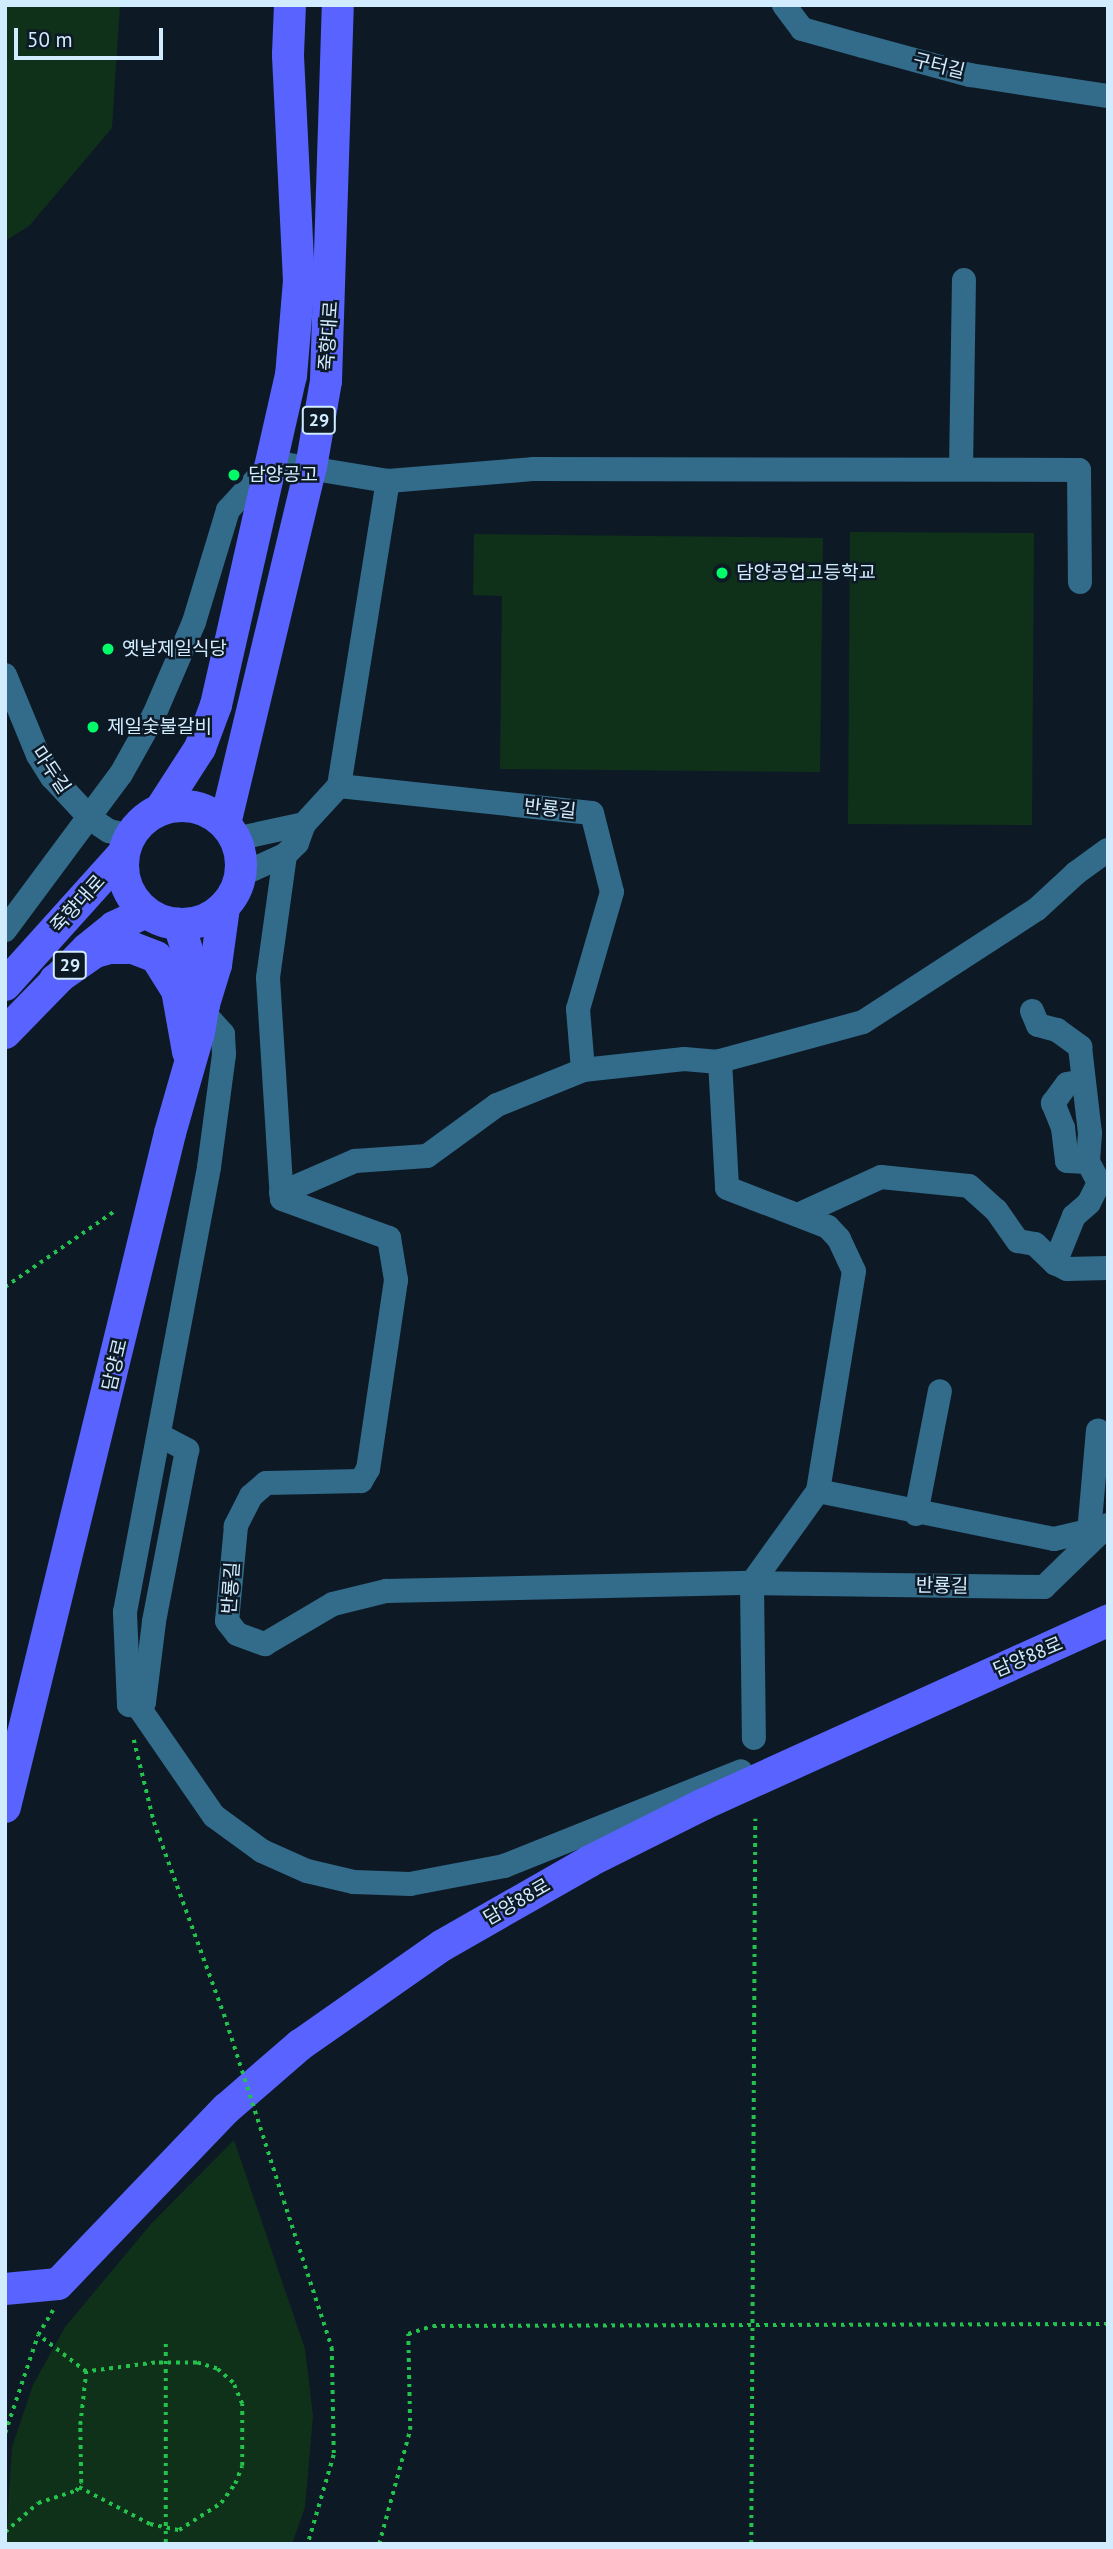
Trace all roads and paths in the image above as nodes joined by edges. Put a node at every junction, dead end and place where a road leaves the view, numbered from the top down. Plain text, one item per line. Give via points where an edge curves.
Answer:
1 (290, 5) edge
2 (338, 5) edge
3 (784, 5) edge
4 (1108, 96) edge
5 (964, 279) dead end
6 (272, 462) junction
7 (311, 467) junction
8 (961, 469) junction
9 (388, 481) junction
10 (1080, 582) dead end
11 (5, 675) edge
12 (340, 786) junction
13 (160, 810) junction
14 (91, 819) junction
15 (304, 824) junction
16 (230, 831) junction
17 (126, 845) junction
18 (1108, 850) edge
19 (285, 855) junction
20 (240, 875) junction
21 (224, 906) junction
22 (146, 912) junction
23 (179, 924) junction
24 (5, 930) edge
25 (55, 980) junction
26 (5, 985) edge
27 (203, 1009) junction
28 (1032, 1011) dead end
29 (5, 1033) edge
30 (720, 1060) junction
31 (190, 1063) junction
32 (583, 1070) junction
33 (281, 1193) junction
34 (116, 1210) dead end
35 (798, 1215) junction
36 (1055, 1263) junction
37 (1108, 1268) edge
38 (5, 1287) edge
39 (940, 1391) dead end
40 (1098, 1430) dead end
41 (818, 1491) junction
42 (916, 1514) junction
43 (1102, 1528) edge
44 (752, 1583) junction
45 (1108, 1621) edge
46 (133, 1705) junction
47 (916, 1705) junction
48 (754, 1738) dead end
49 (5, 1807) edge
50 (755, 1819) dead end
51 (58, 2284) junction
52 (5, 2289) edge
53 (1108, 2324) edge
54 (751, 2325) junction
55 (38, 2336) junction
56 (166, 2344) dead end
57 (166, 2363) junction
58 (86, 2372) junction
59 (5, 2433) edge
60 (79, 2487) junction
61 (166, 2530) junction
62 (5, 2532) edge
63 (166, 2544) edge
64 (308, 2544) edge
65 (379, 2544) edge
66 (751, 2544) edge

1 - 6 main road, 죽향대로 / 29 via 299,281 291,376
2 - 7 main road, 죽향대로 / 29 via 330,339
3 - 4 street, 구터길 via 802,29 970,75
5 - 8 street
6 - 7 street
6 - 13 main road, 죽향대로 / 29 via 216,705 200,748
6 - 14 street via 228,510 194,622 155,715
7 - 9 street
7 - 16 main road, 죽향대로 / 29
8 - 9 street via 533,469
8 - 10 street via 1079,470
9 - 12 street
11 - 14 street, 마두길 via 38,755
12 - 15 street
12 - 32 street, 반룡길 via 592,813 612,892 578,1009
13 - 16 main road via 195,807
13 - 17 main road
14 - 17 street, 마두길
14 - 24 street
15 - 16 street
15 - 19 street via 297,843
16 - 20 main road
17 - 22 main road via 123,876 131,896
17 - 26 main road, 죽향대로 / 29
18 - 30 street via 1037,909 863,1022
19 - 20 street
19 - 33 street via 268,978
20 - 21 main road
21 - 23 main road via 211,917
21 - 27 main road, 담양로 via 216,965
22 - 23 main road
22 - 25 main road, 죽향대로 / 29 via 114,927
23 - 27 main road
25 - 29 main road, 죽향대로 / 29
25 - 31 main road via 95,951 133,948 156,957 177,990
27 - 31 main road, 담양로
27 - 46 street via 223,1034 224,1054 161,1436 187,1450 154,1622 144,1702
28 - 36 street via 1038,1025 1057,1030 1080,1047 1090,1133 1088,1162 1099,1183 1089,1203 1074,1216
30 - 32 street via 684,1059
30 - 35 street via 727,1188
31 - 49 main road, 담양로
32 - 33 street via 497,1105 427,1156 355,1161
33 - 44 street, 반룡길 via 282,1199 300,1209 389,1238 396,1280 369,1469 361,1481 266,1483 251,1496 236,1526 227,1620 237,1634 265,1644 333,1604 386,1591
34 - 38 path
35 - 36 street via 881,1177 969,1186 996,1210 1018,1241 1035,1244
35 - 41 street via 828,1227 839,1238 854,1271
36 - 37 street via 1068,1269
39 - 42 street
40 - 43 street
41 - 42 street
41 - 44 street
42 - 43 street via 1054,1539
43 - 44 street, 반룡길 via 1044,1587
44 - 48 street
45 - 47 main road, 담양88로
46 - 47 street via 214,1816 262,1851 307,1871 354,1882 410,1884 504,1866
46 - 64 path, bridge via 155,1822 224,2014 332,2348 334,2455
47 - 51 main road, 담양88로 via 601,1855 443,1945 300,2045 226,2109
50 - 54 path
51 - 52 main road
51 - 55 path via 52,2311
53 - 54 path
54 - 65 path via 433,2326 408,2334 410,2430 400,2482
54 - 66 path
55 - 58 path
55 - 59 path
56 - 57 path
57 - 58 path
57 - 61 path
57 - 61 path via 197,2363 218,2369 233,2384 242,2404 243,2433 242,2466 236,2484 221,2503 180,2530
58 - 60 path
60 - 61 path
60 - 62 path via 38,2503
61 - 63 path

